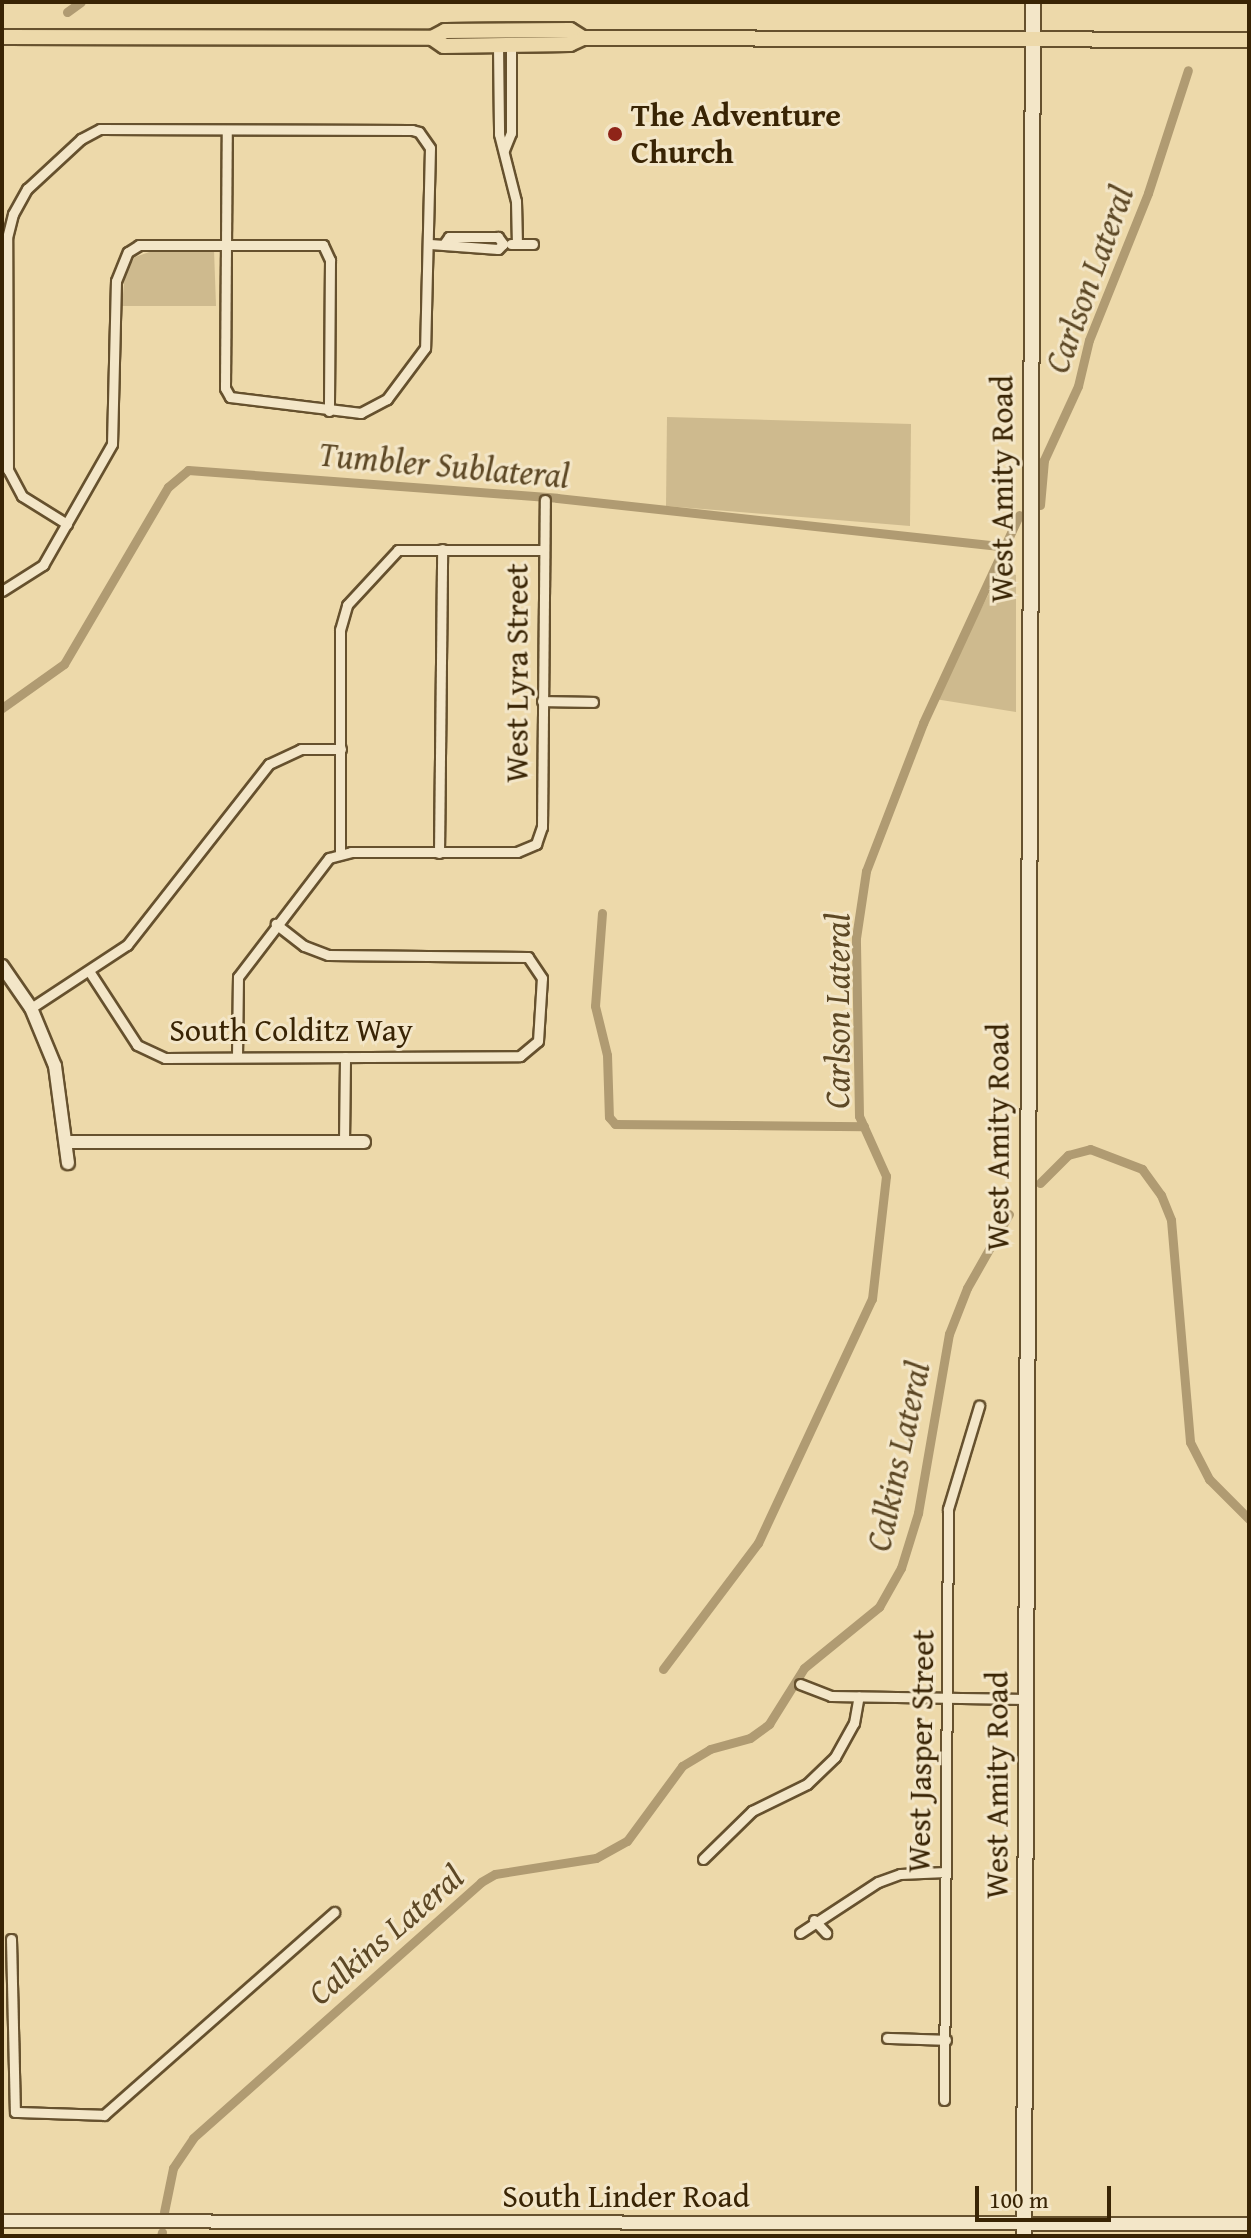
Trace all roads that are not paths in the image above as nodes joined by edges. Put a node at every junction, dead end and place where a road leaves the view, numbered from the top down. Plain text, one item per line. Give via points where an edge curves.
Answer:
1 (1033, 2) edge
2 (581, 36) junction
3 (2, 37) edge
4 (434, 39) junction
5 (1034, 39) junction
6 (1249, 40) edge
7 (505, 46) junction
8 (227, 130) junction
9 (226, 242) junction
10 (430, 244) junction
11 (517, 244) junction
12 (533, 244) dead end
13 (329, 411) junction
14 (545, 500) dead end
15 (67, 524) junction
16 (442, 549) junction
17 (544, 550) junction
18 (2, 591) edge
19 (542, 701) junction
20 (593, 702) dead end
21 (341, 749) junction
22 (439, 853) junction
23 (340, 854) junction
24 (276, 924) junction
25 (2, 966) edge
26 (89, 971) junction
27 (31, 1008) junction
28 (237, 1057) junction
29 (345, 1057) junction
30 (68, 1142) junction
31 (344, 1142) junction
32 (364, 1142) dead end
33 (68, 1163) dead end
34 (979, 1406) dead end
35 (800, 1684) dead end
36 (859, 1696) junction
37 (948, 1698) junction
38 (1026, 1699) junction
39 (703, 1859) dead end
40 (946, 1872) junction
41 (334, 1912) dead end
42 (814, 1920) junction
43 (800, 1933) dead end
44 (826, 1933) dead end
45 (11, 1939) dead end
46 (6, 1962) edge
47 (887, 2038) dead end
48 (946, 2040) junction
49 (944, 2100) dead end
50 (2, 2221) edge
51 (1249, 2224) edge
52 (1024, 2230) edge

1 - 5 main road, West Amity Road
2 - 4 main road via 570,30 445,31
2 - 5 main road
2 - 7 main road via 570,44
3 - 4 main road
4 - 7 main road via 444,46
5 - 6 main road
5 - 38 main road, West Amity Road
7 - 11 street via 511,133 504,150 516,201
8 - 9 street
8 - 10 street via 412,130 427,139
8 - 15 street via 100,129 81,139 27,189 13,214 7,238 8,470 22,496
9 - 13 street via 225,388 230,397
9 - 13 street via 323,245 330,260
9 - 15 street via 151,241 128,252 116,281 116,432
10 - 11 street via 450,249
10 - 13 street via 427,341 378,406 361,413
11 - 12 street
14 - 17 street, West Lyra Street
15 - 18 street via 43,565
16 - 17 street
16 - 21 street via 398,550 382,562 342,618
16 - 22 street
17 - 19 street, West Lyra Street
19 - 20 street
19 - 22 street, West Lyra Street via 542,827 536,844 517,852
21 - 23 street
21 - 26 street via 301,749 269,764 144,926
22 - 23 street
23 - 24 street via 318,868
24 - 28 street via 238,977
24 - 29 street, South Colditz Way via 304,946 328,955 519,954 535,962 542,978 541,1033 534,1048 520,1056
25 - 27 street
26 - 27 street
26 - 28 street, South Colditz Way via 137,1045 149,1054
27 - 30 street via 55,1066
28 - 29 street, South Colditz Way
29 - 31 street
30 - 31 street
30 - 33 street
31 - 32 street
34 - 37 street, West Jasper Street via 948,1509
35 - 36 street via 831,1696
36 - 37 street
36 - 39 street via 854,1723 835,1757 807,1784 752,1811
37 - 38 street
37 - 40 street, West Jasper Street
38 - 52 main road, West Amity Road
40 - 42 street via 889,1878
40 - 48 street, West Jasper Street
41 - 46 street via 104,2115 15,2112
42 - 43 street
42 - 44 street
45 - 46 street
47 - 48 street
48 - 49 street, West Jasper Street
50 - 52 street, South Linder Road
51 - 52 street, South Linder Road

